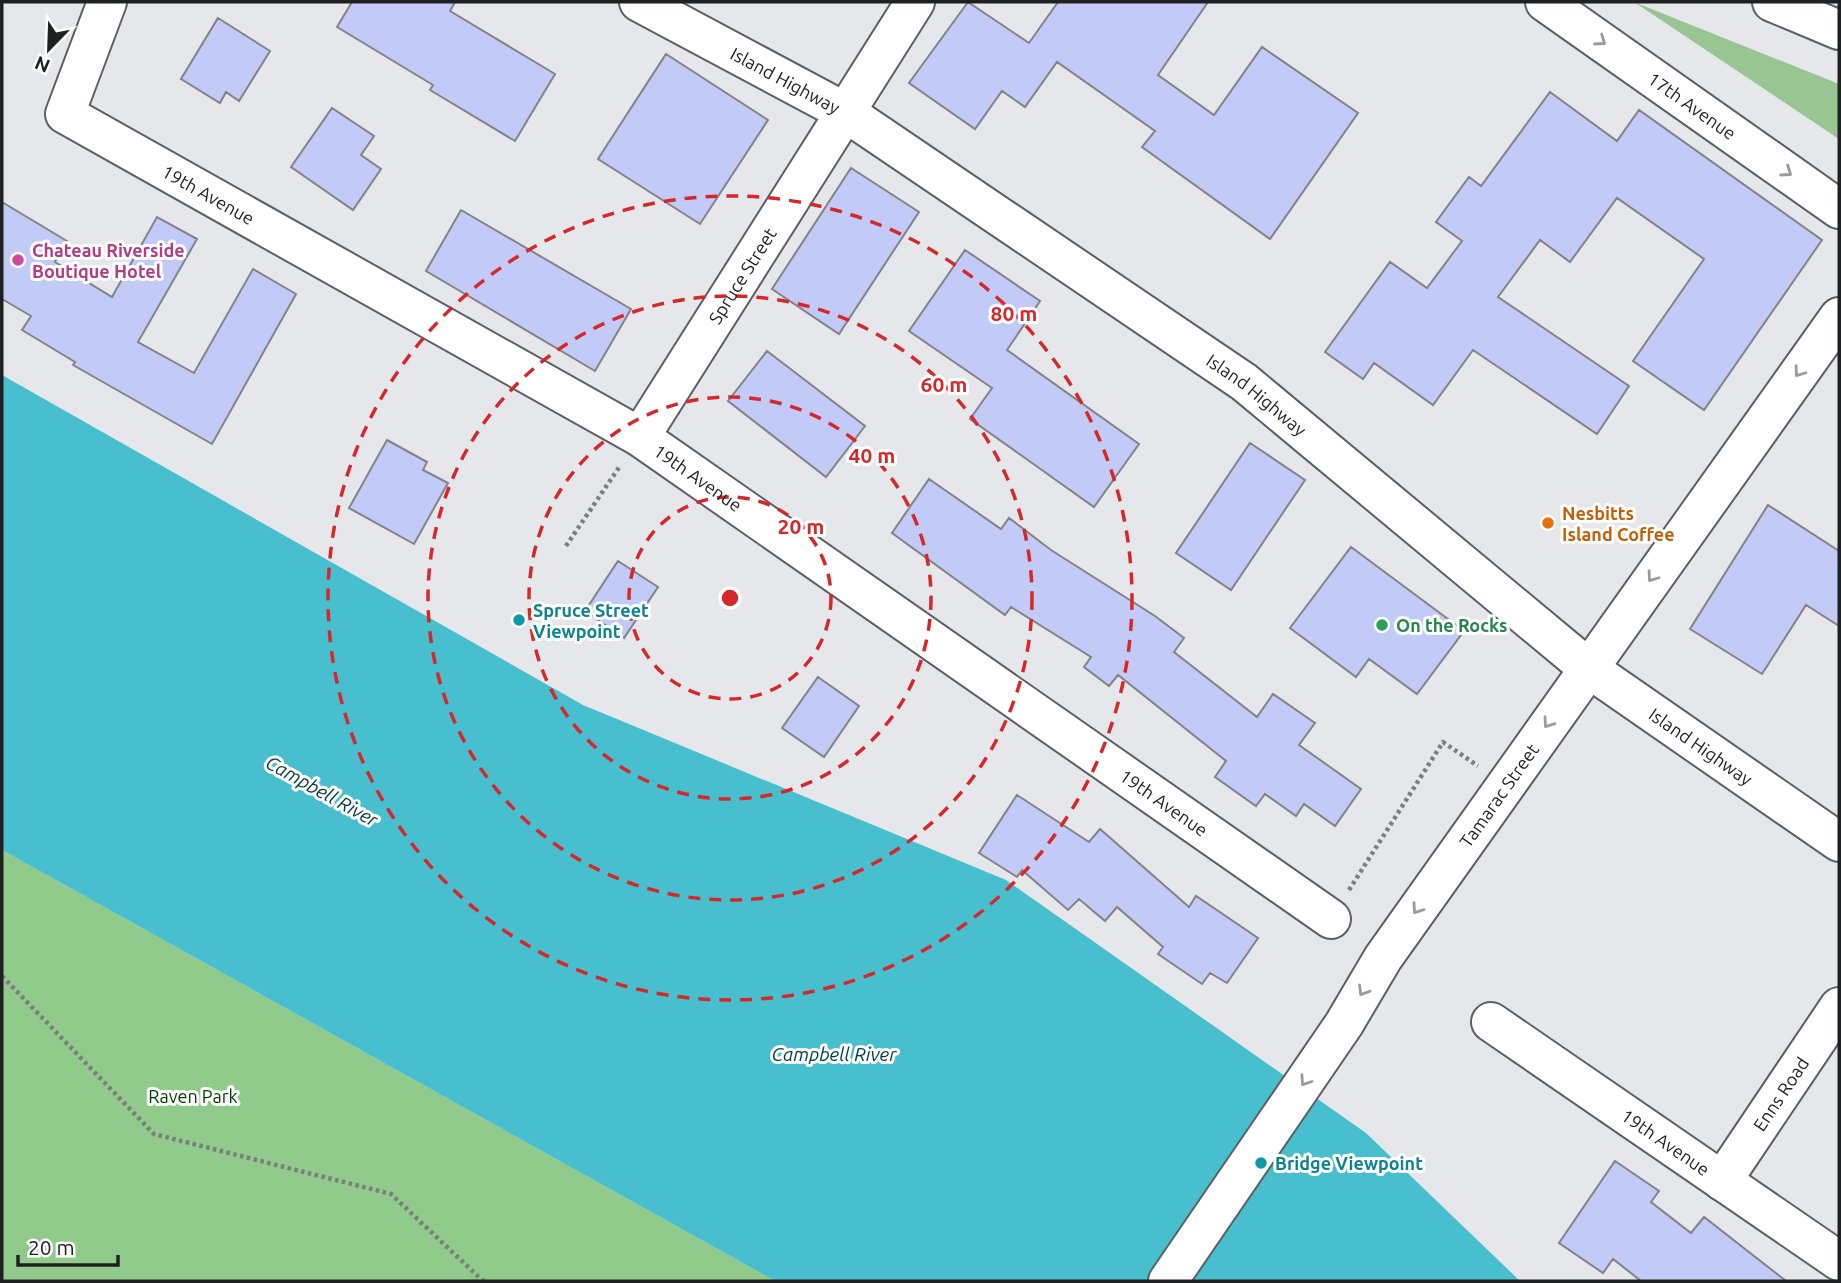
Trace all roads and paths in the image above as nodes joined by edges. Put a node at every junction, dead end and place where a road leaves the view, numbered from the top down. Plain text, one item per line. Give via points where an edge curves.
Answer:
1 (107, 2) edge
2 (639, 2) edge
3 (915, 2) edge
4 (1545, 2) edge
5 (1772, 2) edge
6 (1839, 30) edge
7 (845, 113) junction
8 (1839, 209) edge
9 (1839, 317) edge
10 (640, 437) junction
11 (566, 546) dead end
12 (1588, 668) junction
13 (1484, 771) dead end
14 (1839, 842) edge
15 (1331, 919) joint
16 (2, 976) edge
17 (1839, 1007) edge
18 (1491, 1022) dead end
19 (1722, 1181) junction
20 (1839, 1261) edge
21 (483, 1281) edge
22 (1168, 1281) edge

1 - 10 street, 19th Avenue via 65,114
2 - 7 street, Island Highway
3 - 7 street, Spruce Street
4 -> 8 street, 17th Avenue
5 - 6 street
7 - 10 street, Spruce Street
7 - 12 street, Island Highway via 1244,382
9 -> 12 street, Tamarac Street
10 - 11 path
10 - 15 street, 19th Avenue
12 - 14 street, Island Highway
12 -> 22 street, Tamarac Street via 1383,958 1344,1024
13 - 15 path via 1443,742
16 - 21 path via 154,1134 391,1194
17 - 19 street, Enns Road
18 - 19 street, 19th Avenue
19 - 20 street, 19th Avenue

